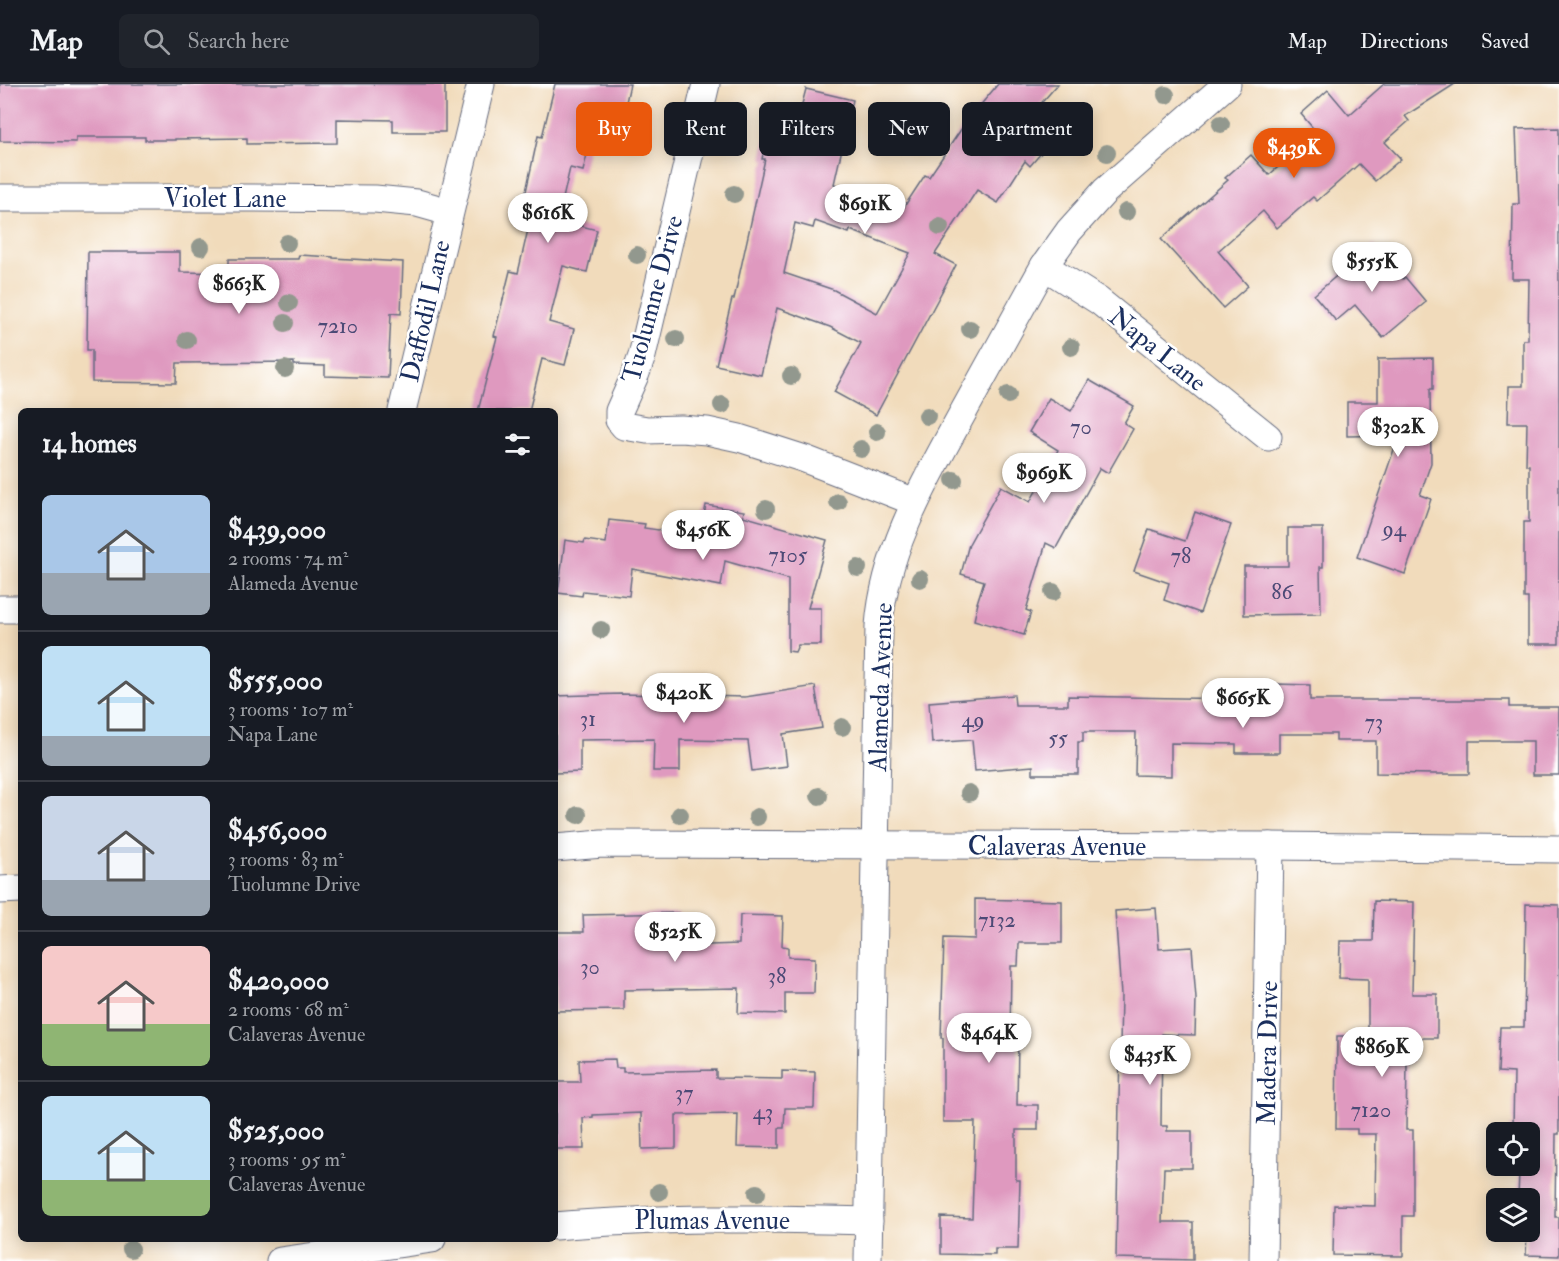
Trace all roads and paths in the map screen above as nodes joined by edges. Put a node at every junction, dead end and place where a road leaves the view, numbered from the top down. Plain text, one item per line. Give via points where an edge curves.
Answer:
1 (481, 84) edge
2 (706, 84) edge
3 (1227, 84) edge
4 (0, 198) edge
5 (449, 212) junction
6 (1044, 266) junction
7 (403, 408) edge
8 (1268, 438) dead end
9 (915, 502) junction
10 (0, 609) edge
11 (18, 609) edge
12 (875, 846) junction
13 (1270, 846) junction
14 (558, 848) edge
15 (1559, 849) edge
16 (18, 889) edge
17 (0, 890) edge
18 (869, 1221) junction
19 (558, 1226) edge
20 (411, 1242) edge
21 (280, 1261) edge
22 (868, 1261) edge
23 (1263, 1261) edge

1 - 5 street, Daffodil Lane
2 - 9 street, Tuolumne Drive via 642,356 619,411 619,420 633,429 707,431 739,438
3 - 6 street, Alameda Avenue via 1105,191
4 - 5 street, Violet Lane via 375,199 417,203
5 - 7 street, Daffodil Lane
6 - 8 street, Napa Lane via 1100,301
6 - 9 street, Alameda Avenue
9 - 12 street, Alameda Avenue via 888,573 881,608
10 - 11 street
12 - 13 street, Calaveras Avenue
12 - 14 street, Calaveras Avenue via 602,844
12 - 18 street, Alameda Avenue
13 - 15 street, Calaveras Avenue
13 - 23 street, Madera Drive
16 - 17 street
18 - 19 street, Plumas Avenue via 709,1219
18 - 22 street, Alameda Avenue
20 - 21 street

